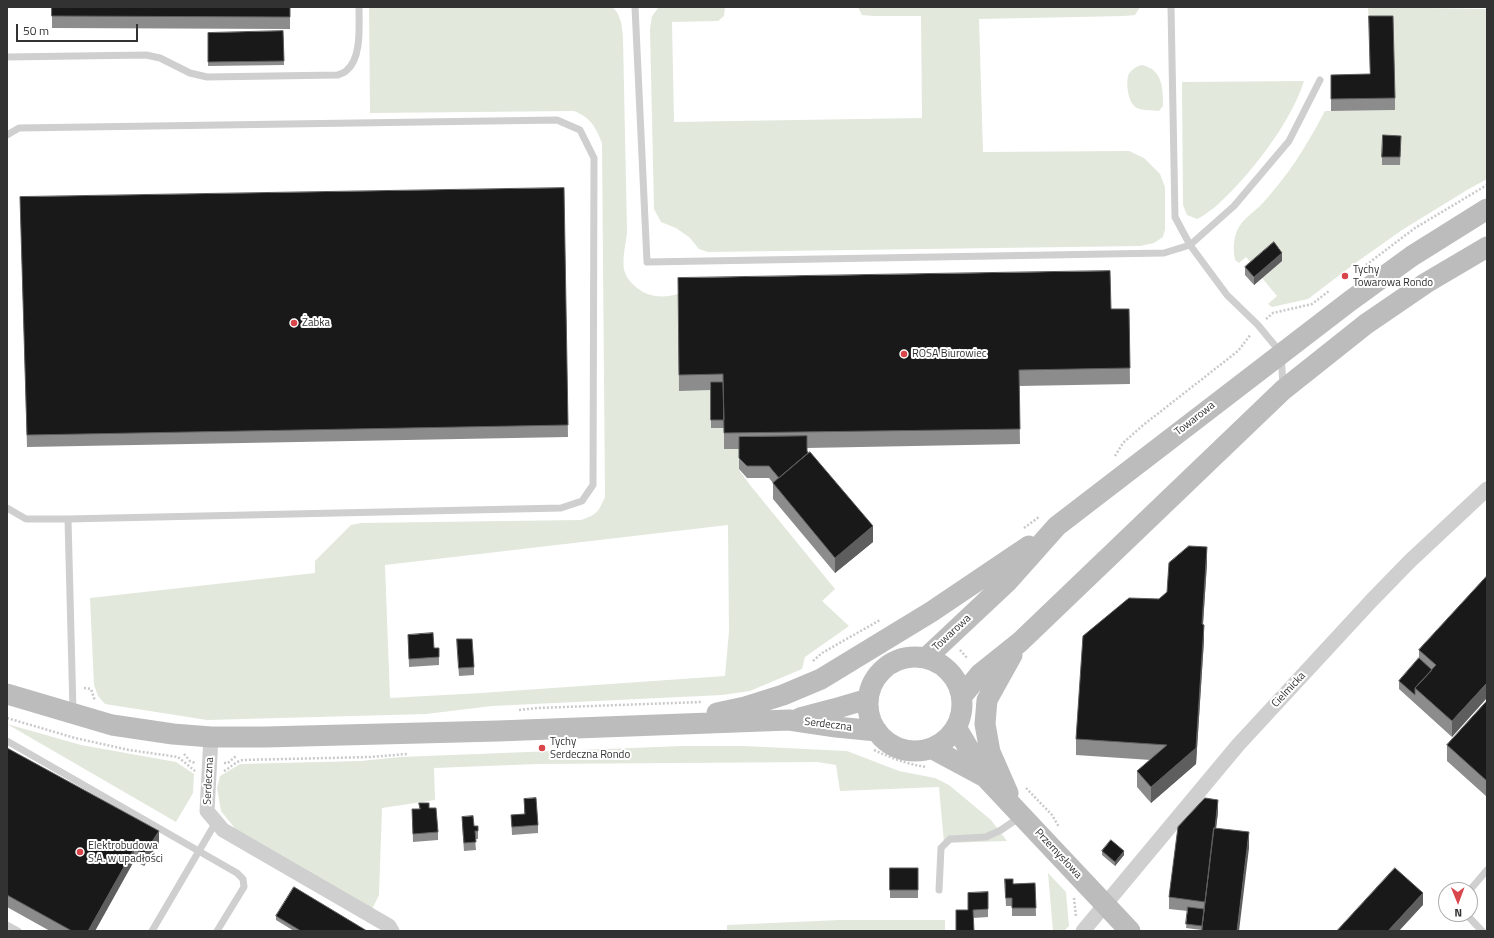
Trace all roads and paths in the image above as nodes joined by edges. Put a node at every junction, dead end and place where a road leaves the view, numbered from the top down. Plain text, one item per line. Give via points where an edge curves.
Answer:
1 (359, 7) edge
2 (635, 7) edge
3 (1170, 7) edge
4 (7, 57) edge
5 (1320, 80) dead end
6 (7, 135) edge
7 (1487, 185) edge
8 (1487, 209) edge
9 (1190, 245) junction
10 (1487, 247) edge
11 (1361, 268) dead end
12 (1332, 289) dead end
13 (1258, 325) junction
14 (1281, 353) junction
15 (1283, 390) junction
16 (1113, 458) dead end
17 (1487, 489) edge
18 (7, 508) edge
19 (68, 519) junction
20 (1049, 521) junction
21 (1023, 529) dead end
22 (1020, 642) junction
23 (926, 658) junction
24 (72, 685) junction
25 (7, 694) edge
26 (962, 696) junction
27 (868, 699) junction
28 (705, 702) dead end
29 (100, 707) dead end
30 (514, 711) dead end
31 (74, 714) junction
32 (789, 720) junction
33 (657, 725) junction
34 (956, 727) junction
35 (211, 737) junction
36 (873, 739) junction
37 (7, 741) edge
38 (407, 754) dead end
39 (930, 758) junction
40 (186, 763) dead end
41 (220, 772) dead end
42 (197, 773) dead end
43 (986, 778) junction
44 (1026, 787) dead end
45 (1018, 810) junction
46 (216, 822) junction
47 (1062, 832) dead end
48 (199, 851) junction
49 (1487, 870) edge
50 (1477, 882) edge
51 (940, 890) dead end
52 (1105, 905) junction
53 (1474, 922) edge
54 (7, 925) edge
55 (18, 931) edge
56 (152, 931) edge
57 (217, 931) edge
58 (392, 931) edge
59 (1083, 931) edge
60 (1130, 931) edge
61 (1482, 931) edge

1 - 4 lane via 358,49 347,71 338,75 207,77 146,55
2 - 9 lane via 647,262 1164,253
3 - 9 lane via 1174,217
5 - 9 lane via 1289,141 1234,206
6 - 19 lane via 20,128 557,120 580,130 594,158 593,485 582,501 561,508
7 - 11 path via 1415,228
8 - 14 street, Towarowa via 1412,256
9 - 13 lane via 1227,295
10 - 15 street via 1426,283 1366,324
12 - 13 path via 1312,304 1272,313
13 - 14 lane
13 - 16 path via 1238,351 1138,430 1123,443
14 - 15 lane
14 - 20 street, Towarowa
15 - 22 street
17 - 52 street, Cielmicka via 1388,583 1244,740
18 - 19 lane via 26,519
19 - 24 lane
20 - 21 path
20 - 23 street, Towarowa via 1008,581
20 - 33 street via 931,612 821,679 745,707
22 - 26 street via 980,674
22 - 45 street via 987,700 985,724 990,752
23 - 26 street via 946,668 959,685
23 - 27 street via 913,656 888,665 878,674 871,686
24 - 29 path via 90,689
24 - 31 lane
25 - 31 street
26 - 34 street via 961,717
27 - 32 street, Serdeczna
27 - 36 street
28 - 30 path
31 - 35 street via 112,725
32 - 33 street
32 - 36 street, Serdeczna via 836,728
33 - 35 street
34 - 39 street
34 - 43 street, Przemysłowa
35 - 46 street, Serdeczna via 207,811
36 - 39 street via 907,750 919,751
36 - 39 path via 901,762
37 - 48 lane
38 - 41 path via 243,760
39 - 43 street, Przemysłowa
40 - 42 path
43 - 45 street, Przemysłowa
44 - 47 path via 1052,815
45 - 51 lane via 1001,830 986,837 950,839 941,848
45 - 52 street, Przemysłowa
46 - 48 lane
46 - 58 street, Serdeczna via 223,830 389,926
48 - 56 lane
48 - 57 lane via 243,879 244,887
49 - 50 lane
52 - 59 street, Cielmicka
52 - 60 street, Przemysłowa
53 - 61 lane
54 - 55 lane

